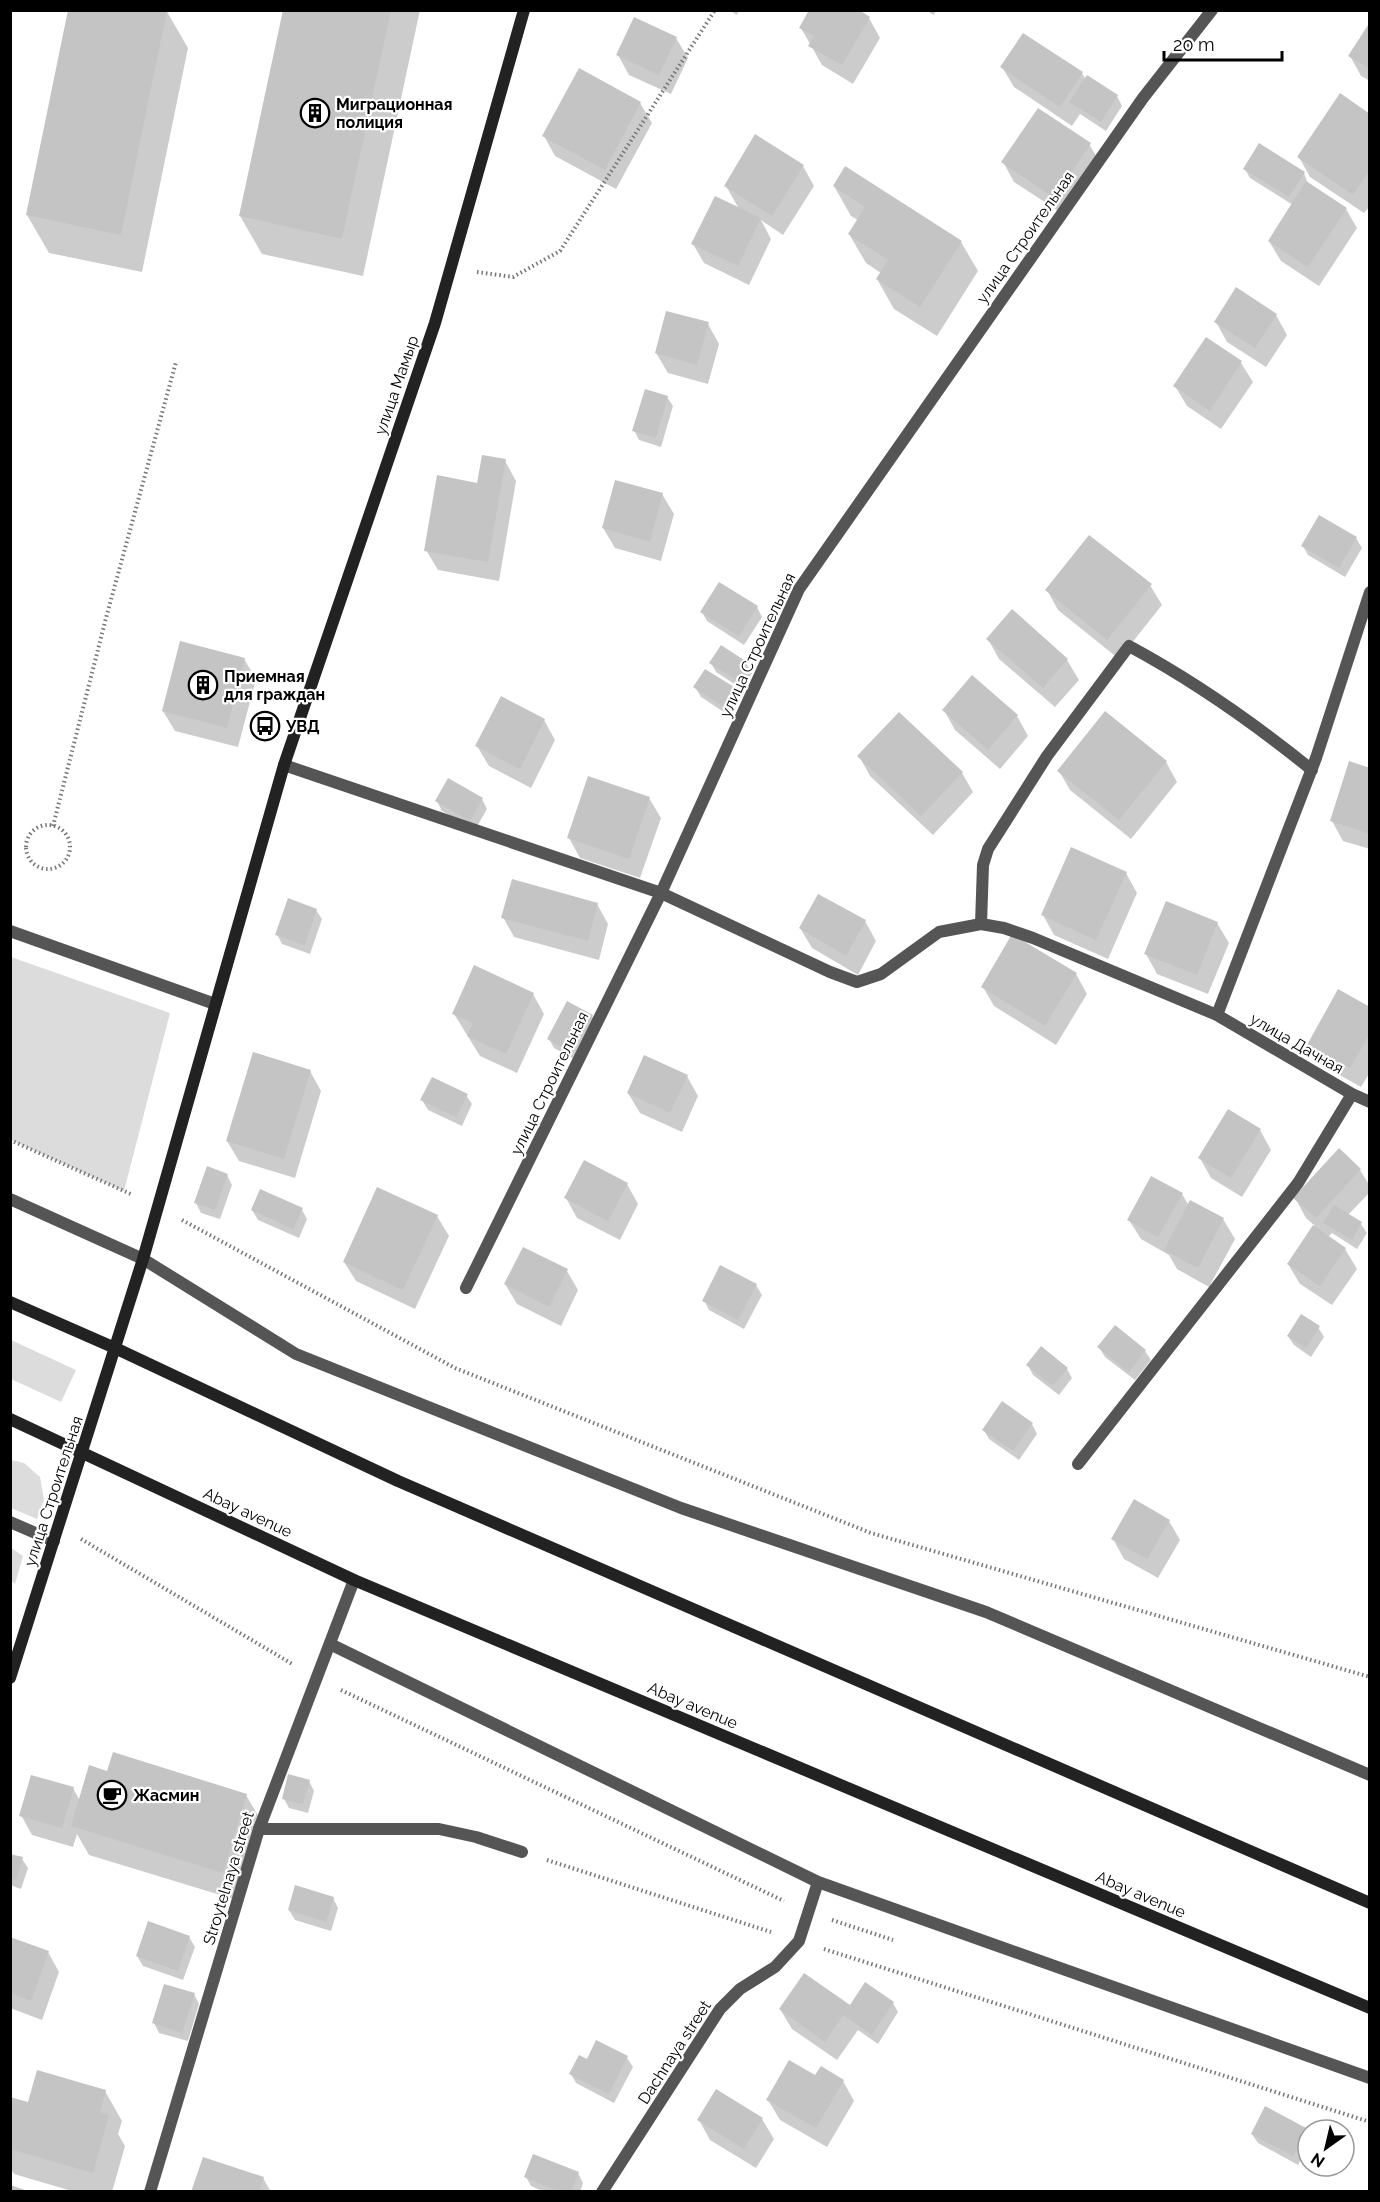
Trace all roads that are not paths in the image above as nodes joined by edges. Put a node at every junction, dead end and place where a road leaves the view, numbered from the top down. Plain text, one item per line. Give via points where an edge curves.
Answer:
1 (524, 10) edge
2 (1212, 10) edge
3 (1370, 592) edge
4 (284, 765) junction
5 (1312, 770) junction
6 (661, 893) junction
7 (981, 924) junction
8 (10, 931) edge
9 (215, 1004) junction
10 (1217, 1015) junction
11 (1352, 1094) junction
12 (1370, 1102) edge
13 (10, 1199) edge
14 (143, 1259) junction
15 (466, 1288) dead end
16 (10, 1302) edge
17 (115, 1348) junction
18 (10, 1419) edge
19 (83, 1452) junction
20 (1078, 1464) dead end
21 (10, 1522) edge
22 (54, 1541) junction
23 (354, 1580) junction
24 (330, 1644) junction
25 (10, 1678) edge
26 (1370, 1776) edge
27 (259, 1829) junction
28 (522, 1852) road end
29 (818, 1882) junction
30 (1370, 1903) edge
31 (1370, 2008) edge
32 (1370, 2078) edge
33 (150, 2192) edge
34 (602, 2192) edge

1 - 4 main road, улица Мамыр via 435,323
2 - 6 street, улица Строительная via 1143,98 799,589
3 - 5 street
4 - 6 street
4 - 9 main road, улица Мамыр
5 - 7 street via 1225,704 1129,646 1047,756 988,849 983,865
5 - 10 street
6 - 7 street via 857,982 881,974 939,932
6 - 15 street, улица Строительная
7 - 10 street, улица Дачная via 1032,938
8 - 9 street
9 - 14 main road, улица Строительная
10 - 11 street, улица Дачная
11 - 12 street
11 - 20 street, улица Дачная via 1298,1183
13 - 14 street
14 - 17 main road, улица Строительная
14 - 26 street via 296,1354 681,1508 986,1612
16 - 17 main road
17 - 19 main road, улица Строительная
17 - 30 main road via 398,1481
18 - 19 main road, Abay avenue
19 - 22 main road, улица Строительная
19 - 23 main road, Abay avenue
21 - 22 street
22 - 25 main road, улица Строительная
23 - 24 street, Stroytelnaya street
23 - 31 main road, Abay avenue
24 - 27 street, Stroytelnaya street
24 - 29 street
27 - 28 street via 439,1829
27 - 33 street, Stroytelnaya street
29 - 32 street
29 - 34 street, Dachnaya street via 799,1941 775,1967 740,1989 720,2009

